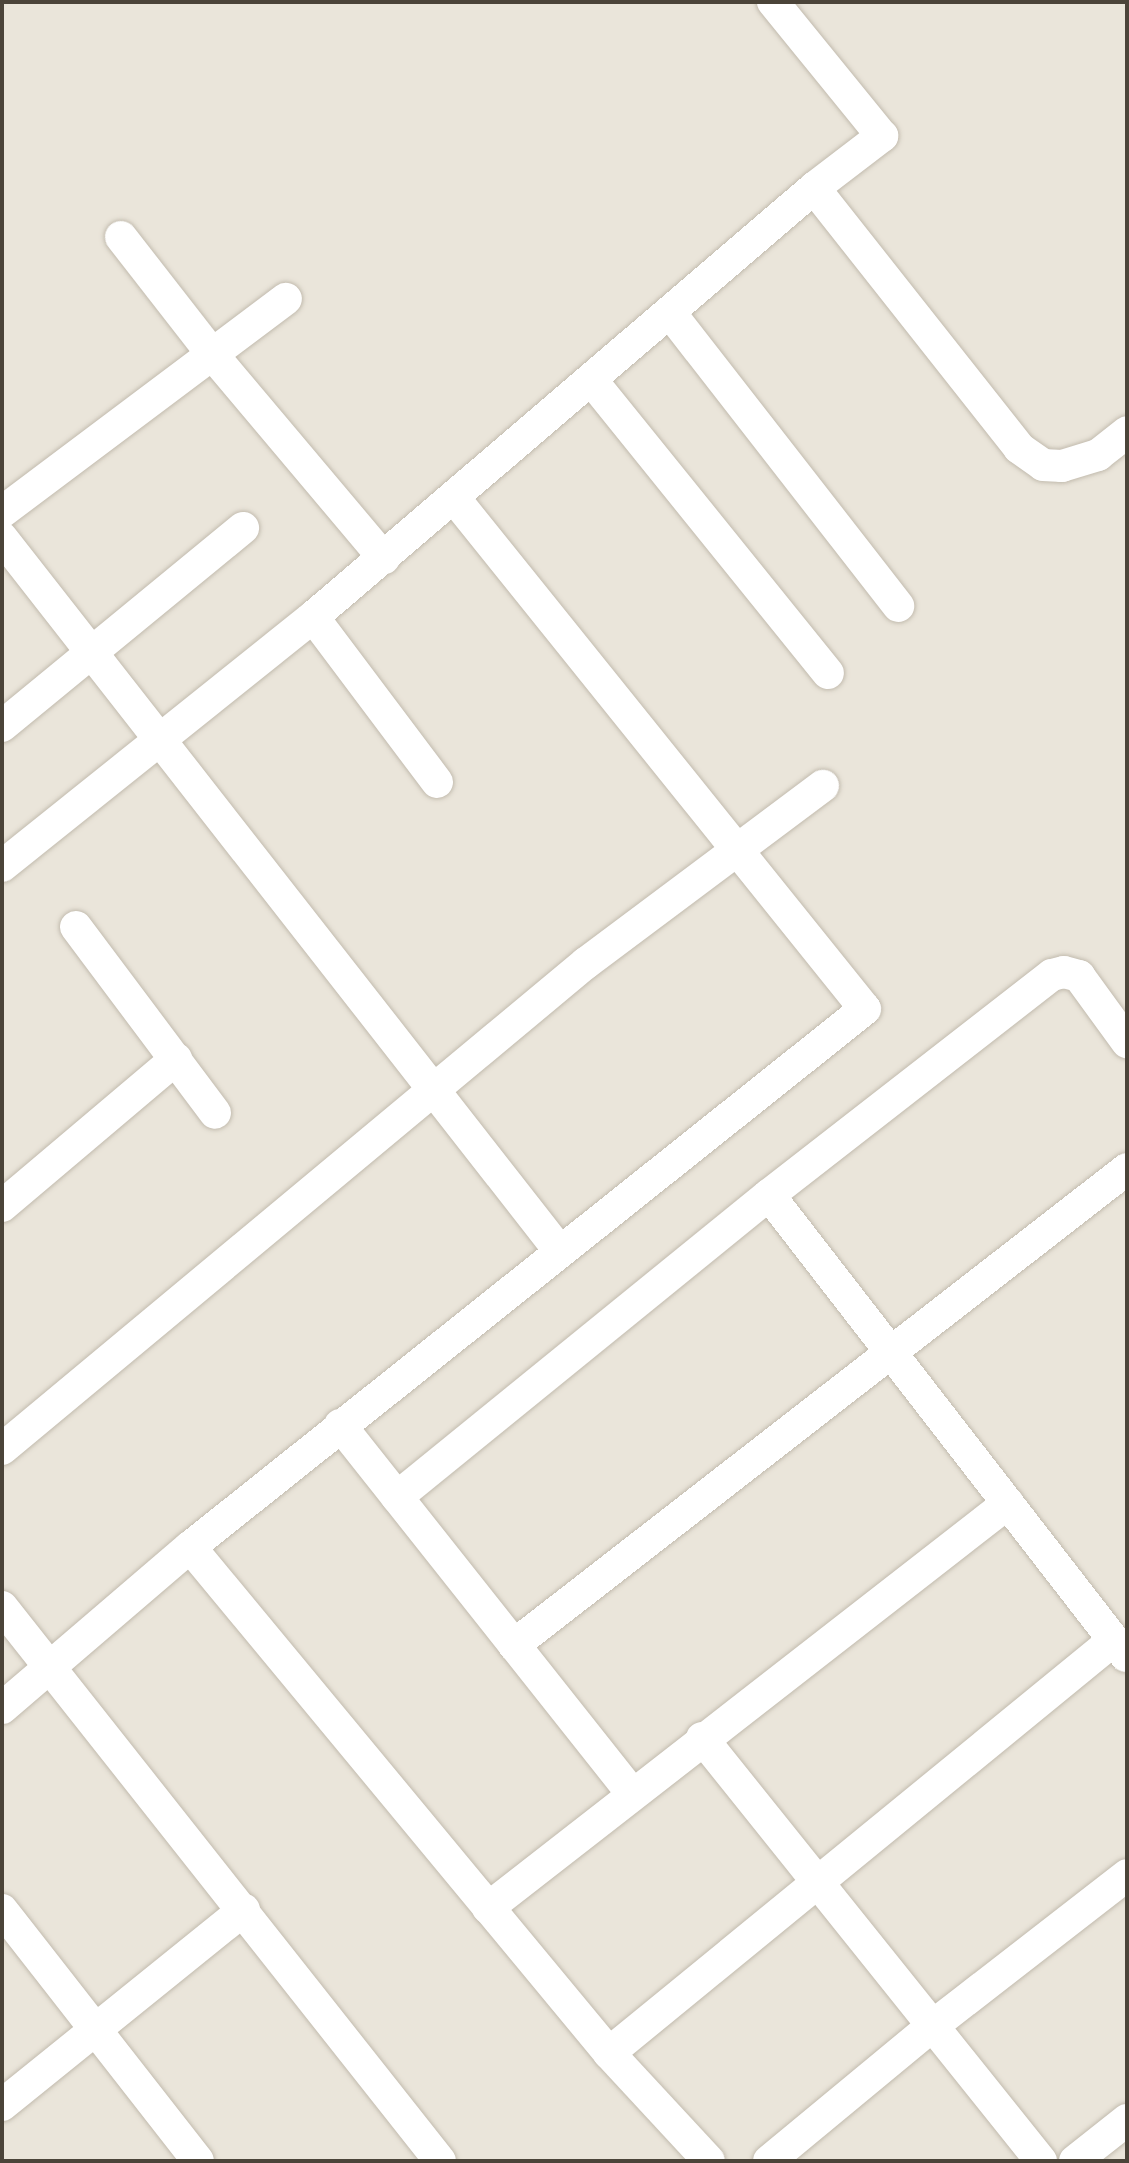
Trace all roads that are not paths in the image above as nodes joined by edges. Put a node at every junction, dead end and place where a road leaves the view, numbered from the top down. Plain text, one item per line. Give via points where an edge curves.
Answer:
1 (774, 2) edge
2 (814, 188) junction
3 (121, 237) dead end
4 (286, 299) dead end
5 (671, 314) junction
6 (212, 354) junction
7 (593, 382) junction
8 (1127, 432) edge
9 (455, 499) junction
10 (2, 512) edge
11 (243, 528) dead end
12 (2, 538) edge
13 (384, 558) junction
14 (898, 606) dead end
15 (313, 617) junction
16 (94, 654) junction
17 (828, 673) dead end
18 (2, 726) edge
19 (162, 738) junction
20 (437, 782) dead end
21 (823, 786) dead end
22 (737, 850) junction
23 (2, 866) edge
24 (76, 927) dead end
25 (1127, 1042) edge
26 (176, 1059) junction
27 (431, 1090) junction
28 (215, 1114) dead end
29 (1127, 1169) edge
30 (769, 1195) junction
31 (5, 1196) edge
32 (558, 1250) junction
33 (891, 1352) junction
34 (340, 1425) junction
35 (2, 1449) edge
36 (397, 1497) junction
37 (1008, 1503) junction
38 (190, 1547) junction
39 (2, 1607) edge
40 (514, 1645) junction
41 (1121, 1649) edge
42 (52, 1666) junction
43 (2, 1708) edge
44 (702, 1738) junction
45 (632, 1794) junction
46 (1127, 1875) edge
47 (814, 1884) junction
48 (488, 1908) junction
49 (2, 1910) edge
50 (244, 1910) junction
51 (930, 2028) junction
52 (96, 2029) junction
53 (609, 2053) junction
54 (2, 2105) edge
55 (1127, 2119) edge
56 (198, 2161) edge
57 (440, 2161) edge
58 (709, 2161) edge
59 (769, 2161) edge
60 (1041, 2161) edge
61 (1075, 2161) edge

1 - 2 street via 882,136
2 - 5 street
2 - 8 street via 1019,448 1043,465 1062,466 1098,455
3 - 6 street
4 - 6 street
5 - 7 street
5 - 14 street
6 - 10 street
6 - 13 street
7 - 9 street
7 - 17 street
9 - 13 street
9 - 22 street
11 - 16 street
12 - 16 street
13 - 15 street
15 - 19 street
15 - 20 street
16 - 18 street
16 - 19 street
19 - 23 street
19 - 27 street
21 - 22 street
22 - 27 street via 586,963
22 - 32 street via 865,1009 722,1126
24 - 26 street
25 - 30 street via 1079,976 1052,975
26 - 28 street
26 - 31 street
27 - 32 street
27 - 35 street
29 - 33 street
30 - 33 street
30 - 36 street
32 - 34 street
33 - 37 street
33 - 40 street
34 - 36 street
34 - 38 street
36 - 40 street
37 - 41 street
37 - 44 street
38 - 42 street
38 - 48 street
39 - 42 street
40 - 45 street
41 - 47 street
42 - 43 street
42 - 50 street
44 - 45 street
44 - 47 street
45 - 48 street
46 - 51 street
47 - 51 street
47 - 53 street
48 - 53 street
49 - 52 street
50 - 52 street
50 - 57 street
51 - 59 street
51 - 60 street
52 - 54 street
52 - 56 street
53 - 58 street
55 - 61 street

